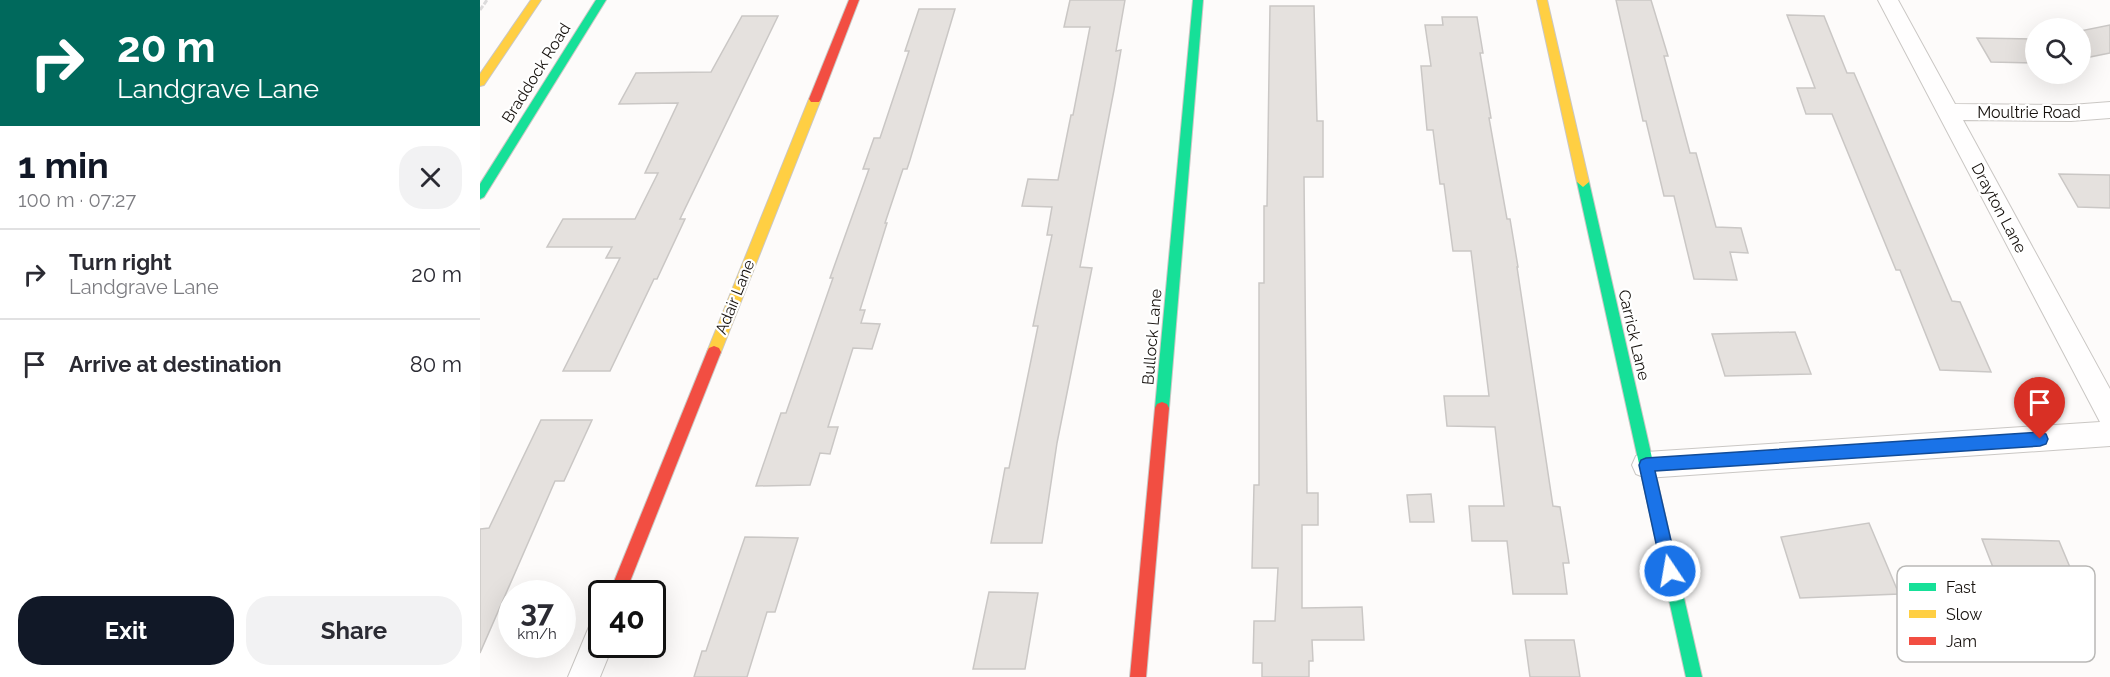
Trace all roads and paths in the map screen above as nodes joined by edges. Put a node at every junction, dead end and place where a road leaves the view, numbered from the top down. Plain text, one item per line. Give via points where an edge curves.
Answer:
1 (487, 0) edge
2 (536, 0) edge
3 (601, 0) edge
4 (854, 0) edge
5 (1198, 0) edge
6 (1542, 0) edge
7 (1888, 0) edge
8 (480, 10) edge
9 (480, 82) edge
10 (2110, 110) edge
11 (1947, 112) junction
12 (480, 194) edge
13 (2110, 415) edge
14 (2110, 434) edge
15 (1646, 465) junction
16 (623, 580) edge
17 (592, 658) edge
18 (584, 677) edge
19 (1138, 677) edge
20 (1694, 677) edge

1 - 8 path
2 - 9 street
3 - 12 street, Braddock Road
4 - 16 street, Adair Lane
5 - 19 street, Bullock Lane
6 - 15 street, Carrick Lane
7 - 11 street, Drayton Lane
10 - 11 street, Moultrie Road
11 - 13 street, Drayton Lane
14 - 15 street
15 - 20 street, Carrick Lane
17 - 18 street

